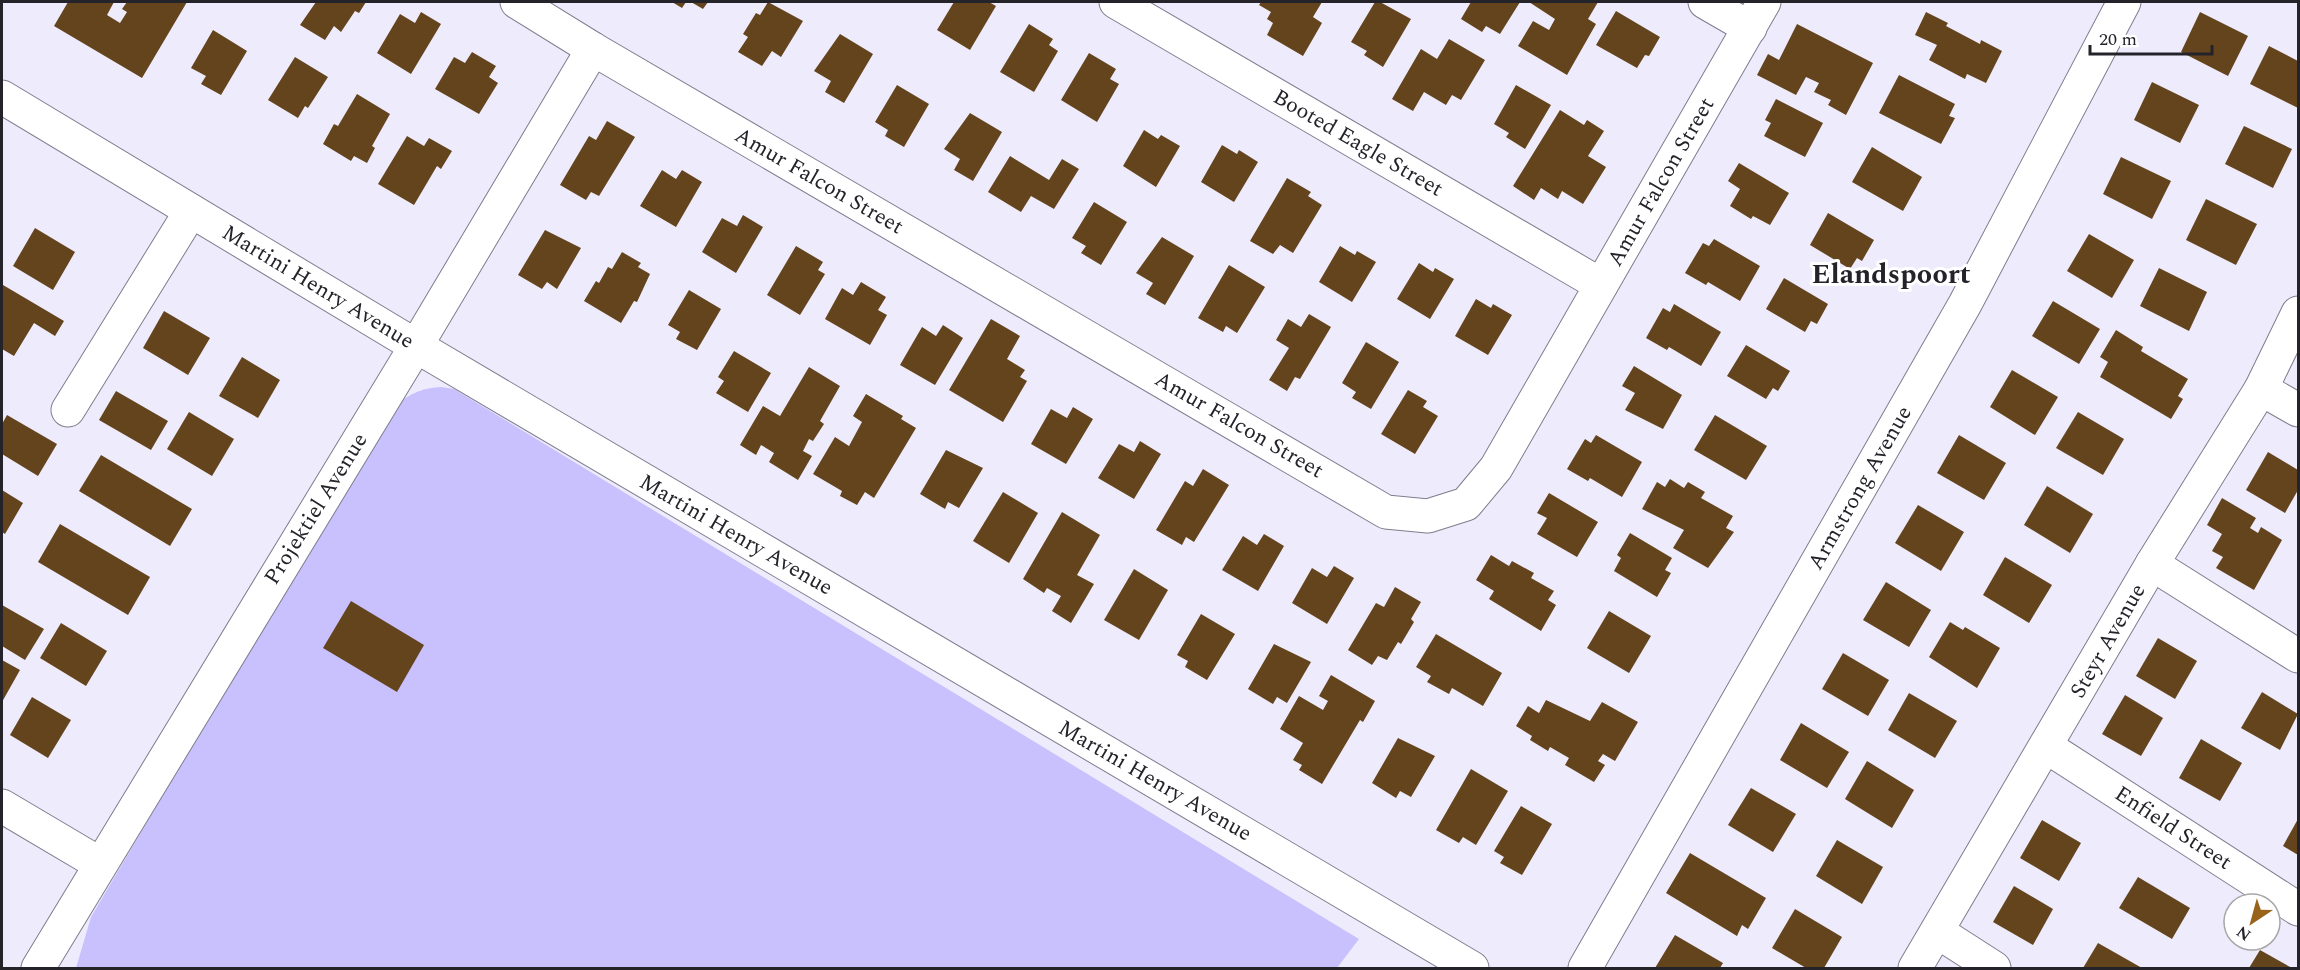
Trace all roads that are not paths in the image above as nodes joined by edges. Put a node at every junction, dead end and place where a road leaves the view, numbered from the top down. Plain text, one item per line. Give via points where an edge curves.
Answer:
1 (517, 2) edge
2 (1116, 2) edge
3 (1705, 2) edge
4 (2124, 2) edge
5 (1757, 15) edge
6 (593, 49) junction
7 (2, 98) edge
8 (191, 211) junction
9 (1601, 285) junction
10 (2298, 313) edge
11 (416, 346) junction
12 (2261, 388) junction
13 (68, 410) dead end
14 (2298, 410) edge
15 (2152, 564) junction
16 (2298, 656) edge
17 (2047, 747) junction
18 (2, 806) edge
19 (100, 864) junction
20 (2298, 909) edge
21 (1938, 932) junction
22 (38, 969) edge
23 (1472, 969) edge
24 (1585, 969) edge
25 (1915, 969) edge
26 (1994, 969) edge

1 - 6 street, Amur Falcon Street
2 - 9 street, Booted Eagle Street
3 - 5 street
4 - 24 street, Armstrong Avenue via 1965,304
5 - 9 street, Amur Falcon Street
6 - 9 street, Amur Falcon Street via 1386,512 1428,516 1466,504 1496,468
6 - 11 street, Projektiel Avenue
7 - 8 street, Martini Henry Avenue
8 - 11 street, Martini Henry Avenue
8 - 13 street
10 - 12 street, Steyr Avenue
11 - 19 street, Projektiel Avenue
11 - 23 street, Martini Henry Avenue
12 - 14 street
12 - 15 street, Steyr Avenue
15 - 16 street
15 - 17 street, Steyr Avenue
17 - 20 street, Enfield Street
17 - 21 street, Steyr Avenue
18 - 19 street
19 - 22 street, Projektiel Avenue
21 - 25 street, Steyr Avenue
21 - 26 street

